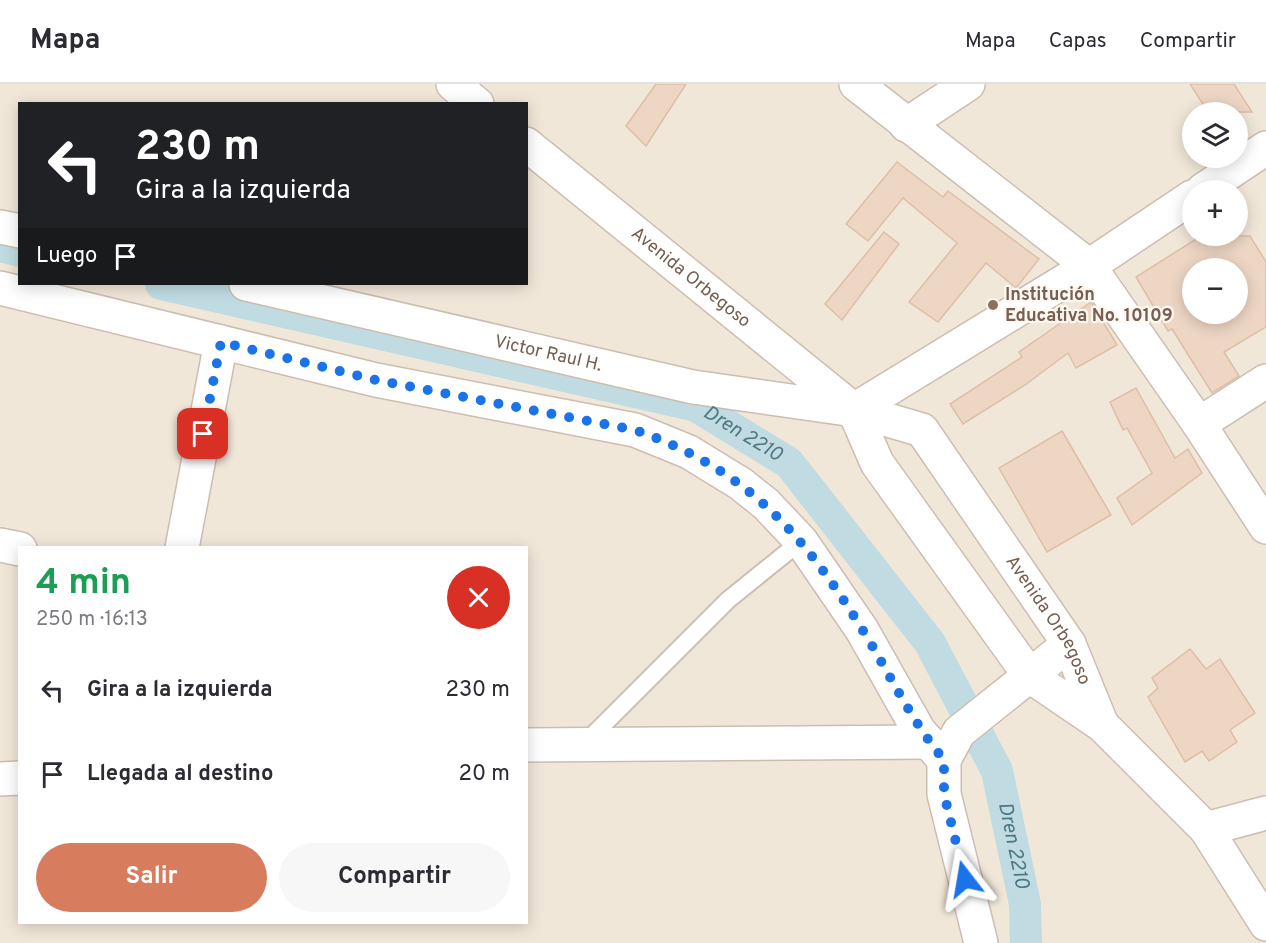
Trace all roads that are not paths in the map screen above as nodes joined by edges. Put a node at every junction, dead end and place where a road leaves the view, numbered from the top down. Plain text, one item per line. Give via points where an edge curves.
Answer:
1 (453, 84) edge
2 (856, 84) edge
3 (968, 84) edge
4 (475, 102) edge
5 (906, 125) junction
6 (528, 146) edge
7 (1266, 148) edge
8 (1218, 180) edge
9 (1182, 204) edge
10 (0, 227) edge
11 (18, 231) edge
12 (1089, 266) junction
13 (250, 285) edge
14 (0, 288) edge
15 (221, 342) junction
16 (1266, 381) edge
17 (854, 411) junction
18 (1199, 424) junction
19 (1266, 527) edge
20 (801, 541) junction
21 (0, 545) edge
22 (182, 546) edge
23 (18, 549) edge
24 (1069, 644) junction
25 (1030, 676) junction
26 (1102, 725) junction
27 (528, 745) edge
28 (583, 745) junction
29 (944, 745) junction
30 (18, 778) edge
31 (0, 779) edge
32 (1266, 813) edge
33 (1206, 830) junction
34 (1266, 924) edge
35 (981, 943) edge

1 - 4 street
2 - 5 street
3 - 5 street
5 - 12 street
6 - 17 street, Avenida Orbegoso
7 - 8 street
9 - 12 street
10 - 11 street
12 - 17 street
12 - 18 street
13 - 17 street, Victor Raul H. via 693,387
14 - 15 street
15 - 20 street via 376,380 635,430 689,452 741,484
15 - 22 street
16 - 18 street
17 - 24 street, Avenida Orbegoso via 922,430
17 - 25 street, Avenida Orbegoso via 877,463
18 - 19 street
20 - 28 lane via 728,600
20 - 29 street via 862,630 920,730
21 - 23 street
24 - 25 street
24 - 26 street, Avenida Orbegoso
25 - 26 street, Avenida Orbegoso
25 - 29 street
26 - 33 street, Avenida Orbegoso
27 - 28 street
28 - 29 street
29 - 35 street via 944,794
30 - 31 street
32 - 33 street
33 - 34 street, Avenida Orbegoso

